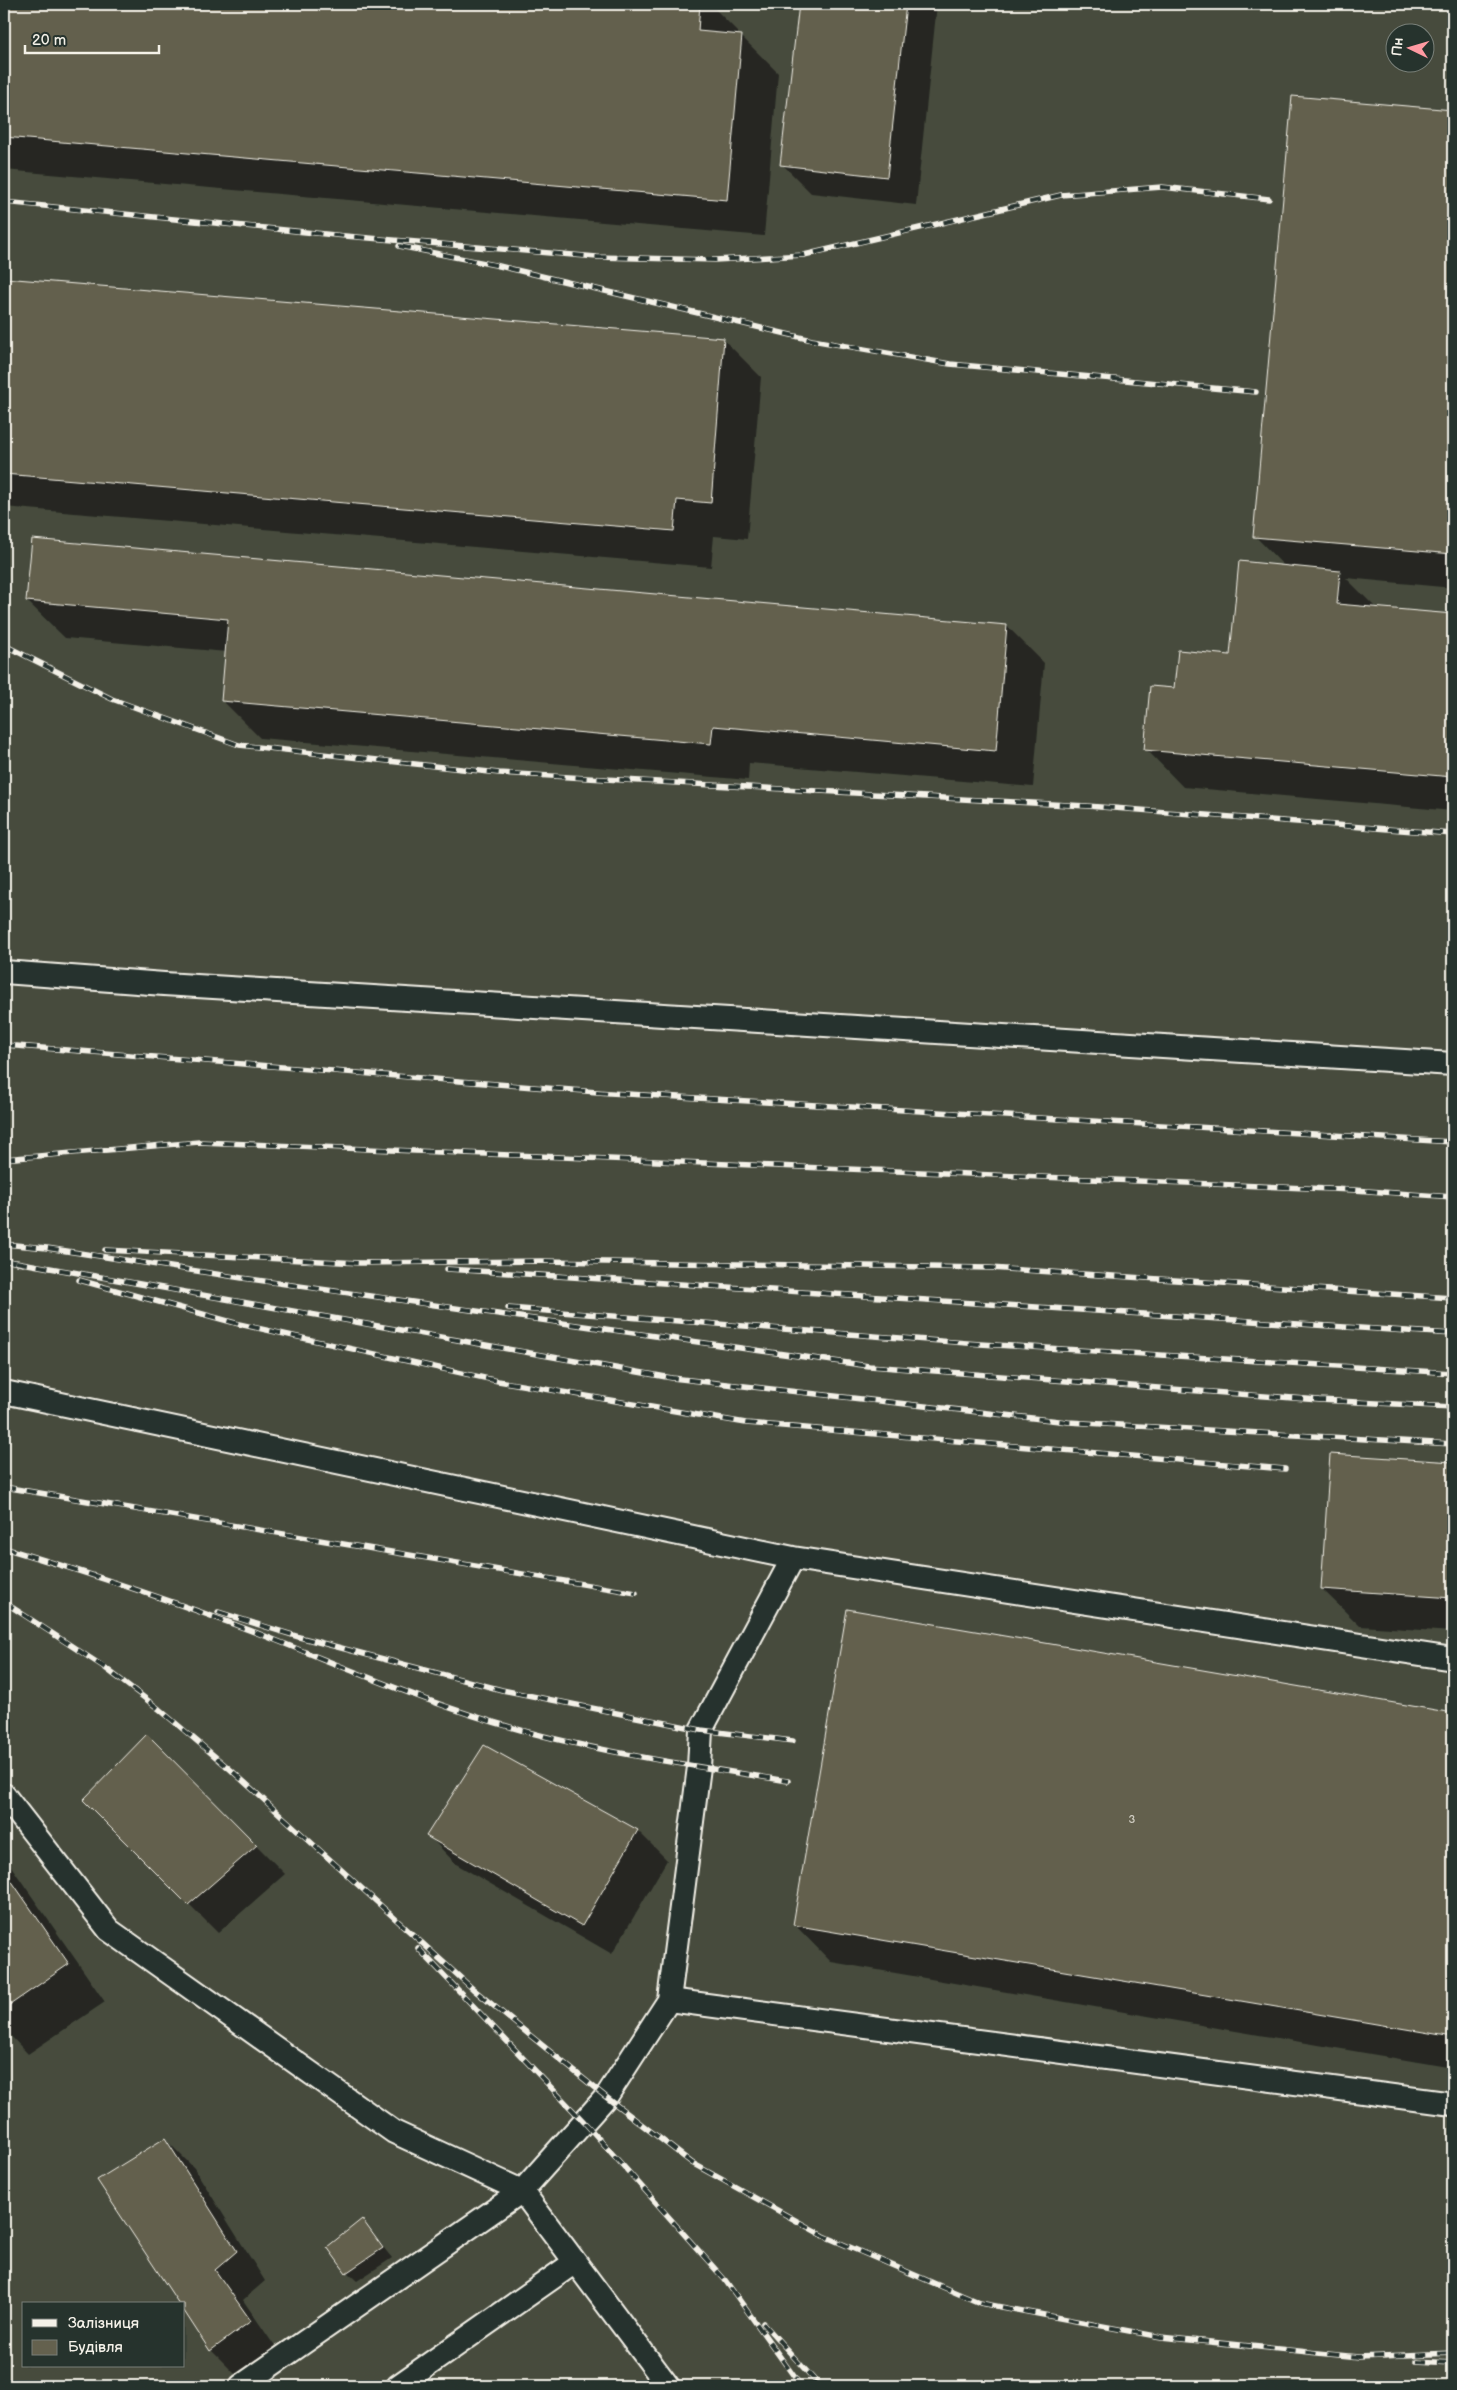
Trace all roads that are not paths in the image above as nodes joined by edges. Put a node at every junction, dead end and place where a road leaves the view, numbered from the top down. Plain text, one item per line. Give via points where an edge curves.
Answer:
1 (4, 972) edge
2 (1453, 1064) edge
3 (4, 1392) edge
4 (793, 1558) junction
5 (1453, 1659) edge
6 (4, 1795) edge
7 (669, 2000) junction
8 (1453, 2104) edge
9 (522, 2191) junction
10 (575, 2262) junction
11 (241, 2386) edge
12 (398, 2386) edge
13 (668, 2386) edge

1 - 2 lane
3 - 4 lane
4 - 5 lane
4 - 7 lane via 701,1730
6 - 9 lane via 108,1930 394,2132
7 - 8 lane
7 - 9 lane via 606,2097
9 - 10 lane
9 - 11 lane
10 - 12 lane
10 - 13 lane

